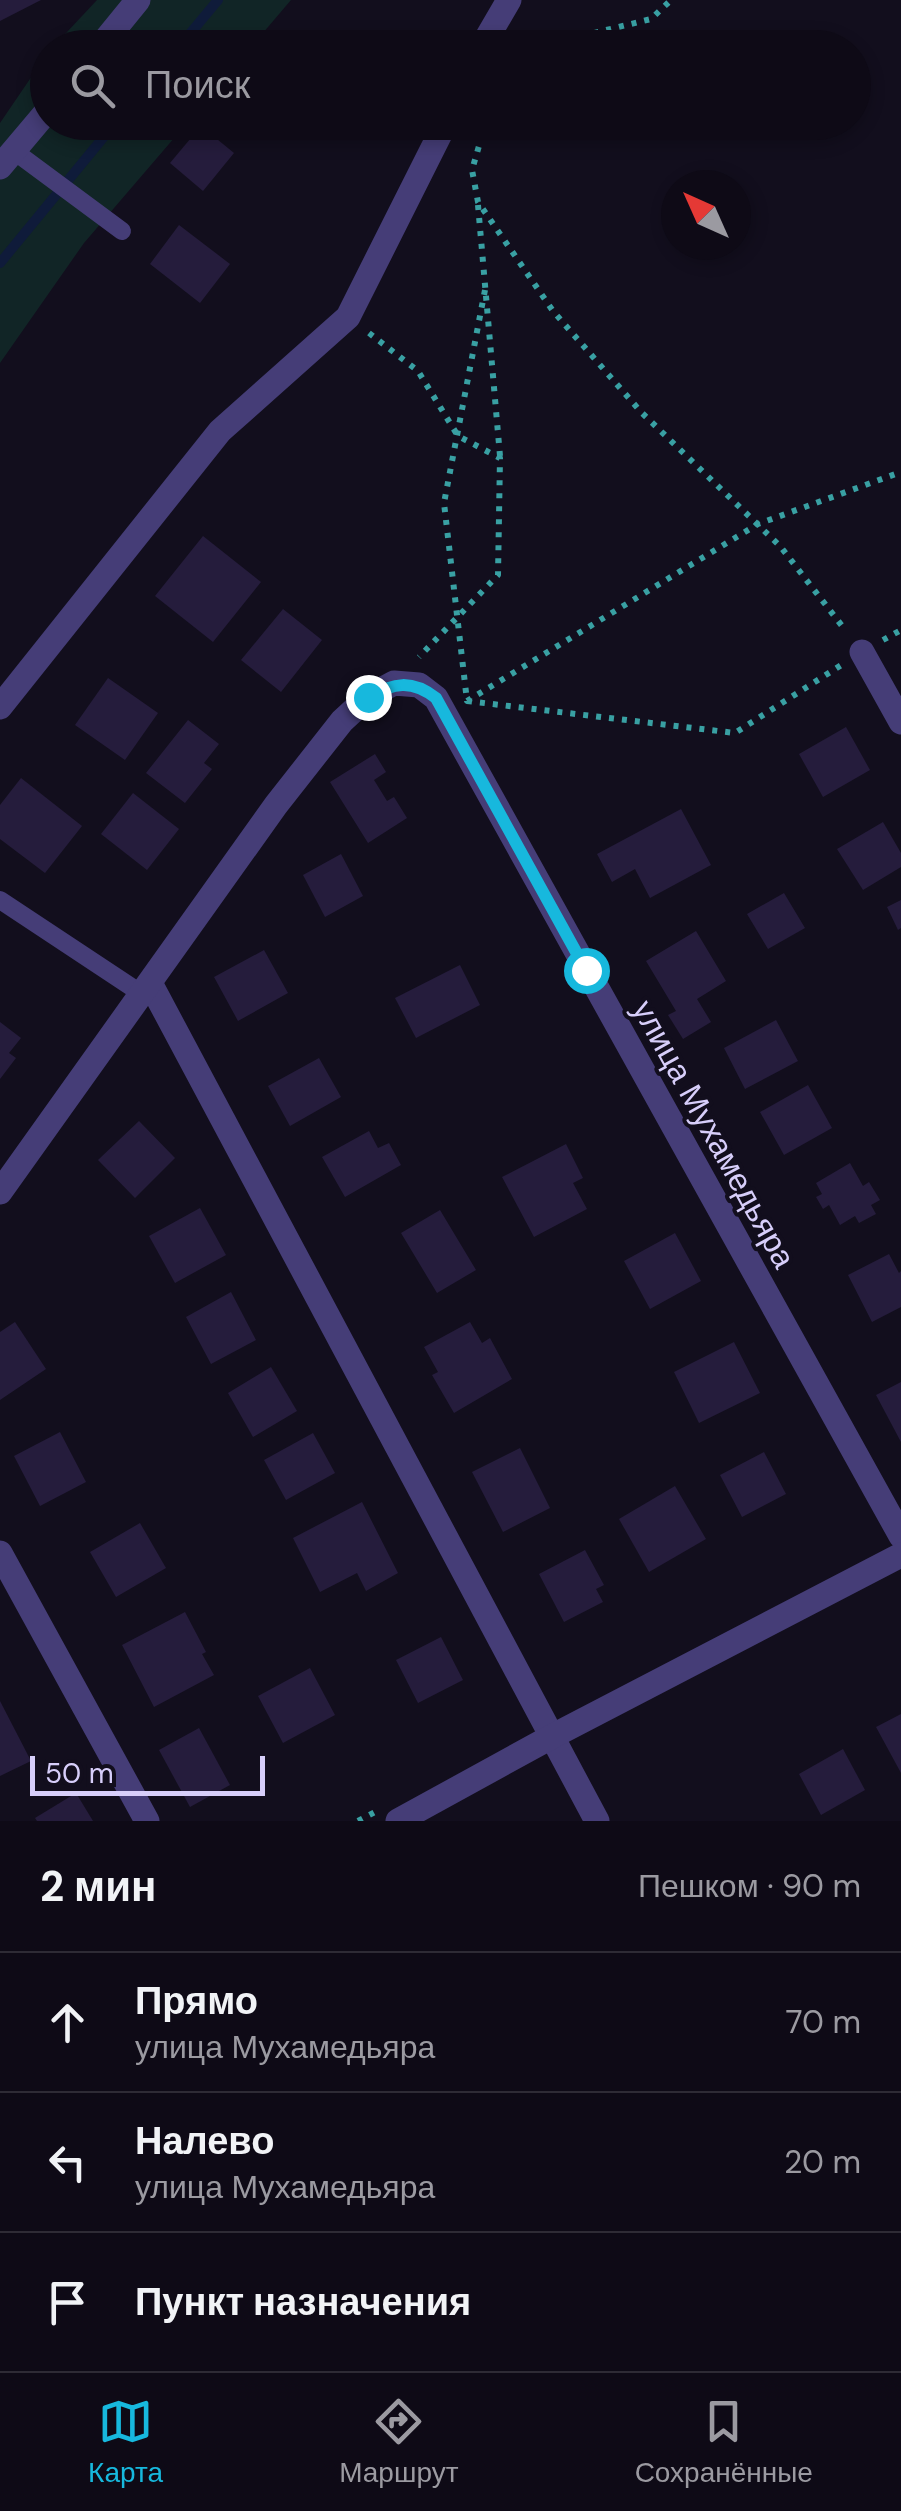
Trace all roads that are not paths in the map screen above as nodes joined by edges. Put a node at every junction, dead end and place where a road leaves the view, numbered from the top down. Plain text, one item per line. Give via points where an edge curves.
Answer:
1 (138, 0) edge
2 (508, 0) edge
3 (114, 30) edge
4 (491, 30) edge
5 (30, 132) edge
6 (437, 140) edge
7 (7, 159) edge
8 (122, 231) dead end
9 (862, 652) road end
10 (0, 707) edge
11 (901, 722) edge
12 (0, 900) edge
13 (146, 988) junction
14 (0, 1192) edge
15 (901, 1536) edge
16 (0, 1553) edge
17 (901, 1555) edge
18 (551, 1737) junction
19 (147, 1821) edge
20 (398, 1821) edge
21 (597, 1821) edge

1 - 3 street
2 - 4 street
5 - 7 street
6 - 10 street via 348,317 220,431
7 - 8 lane
9 - 11 street
12 - 13 lane
13 - 14 street
13 - 15 street, улица Мухамедьяра via 342,722 394,683 419,685 436,698
13 - 18 street
16 - 19 street
17 - 18 street
18 - 20 street
18 - 21 street

